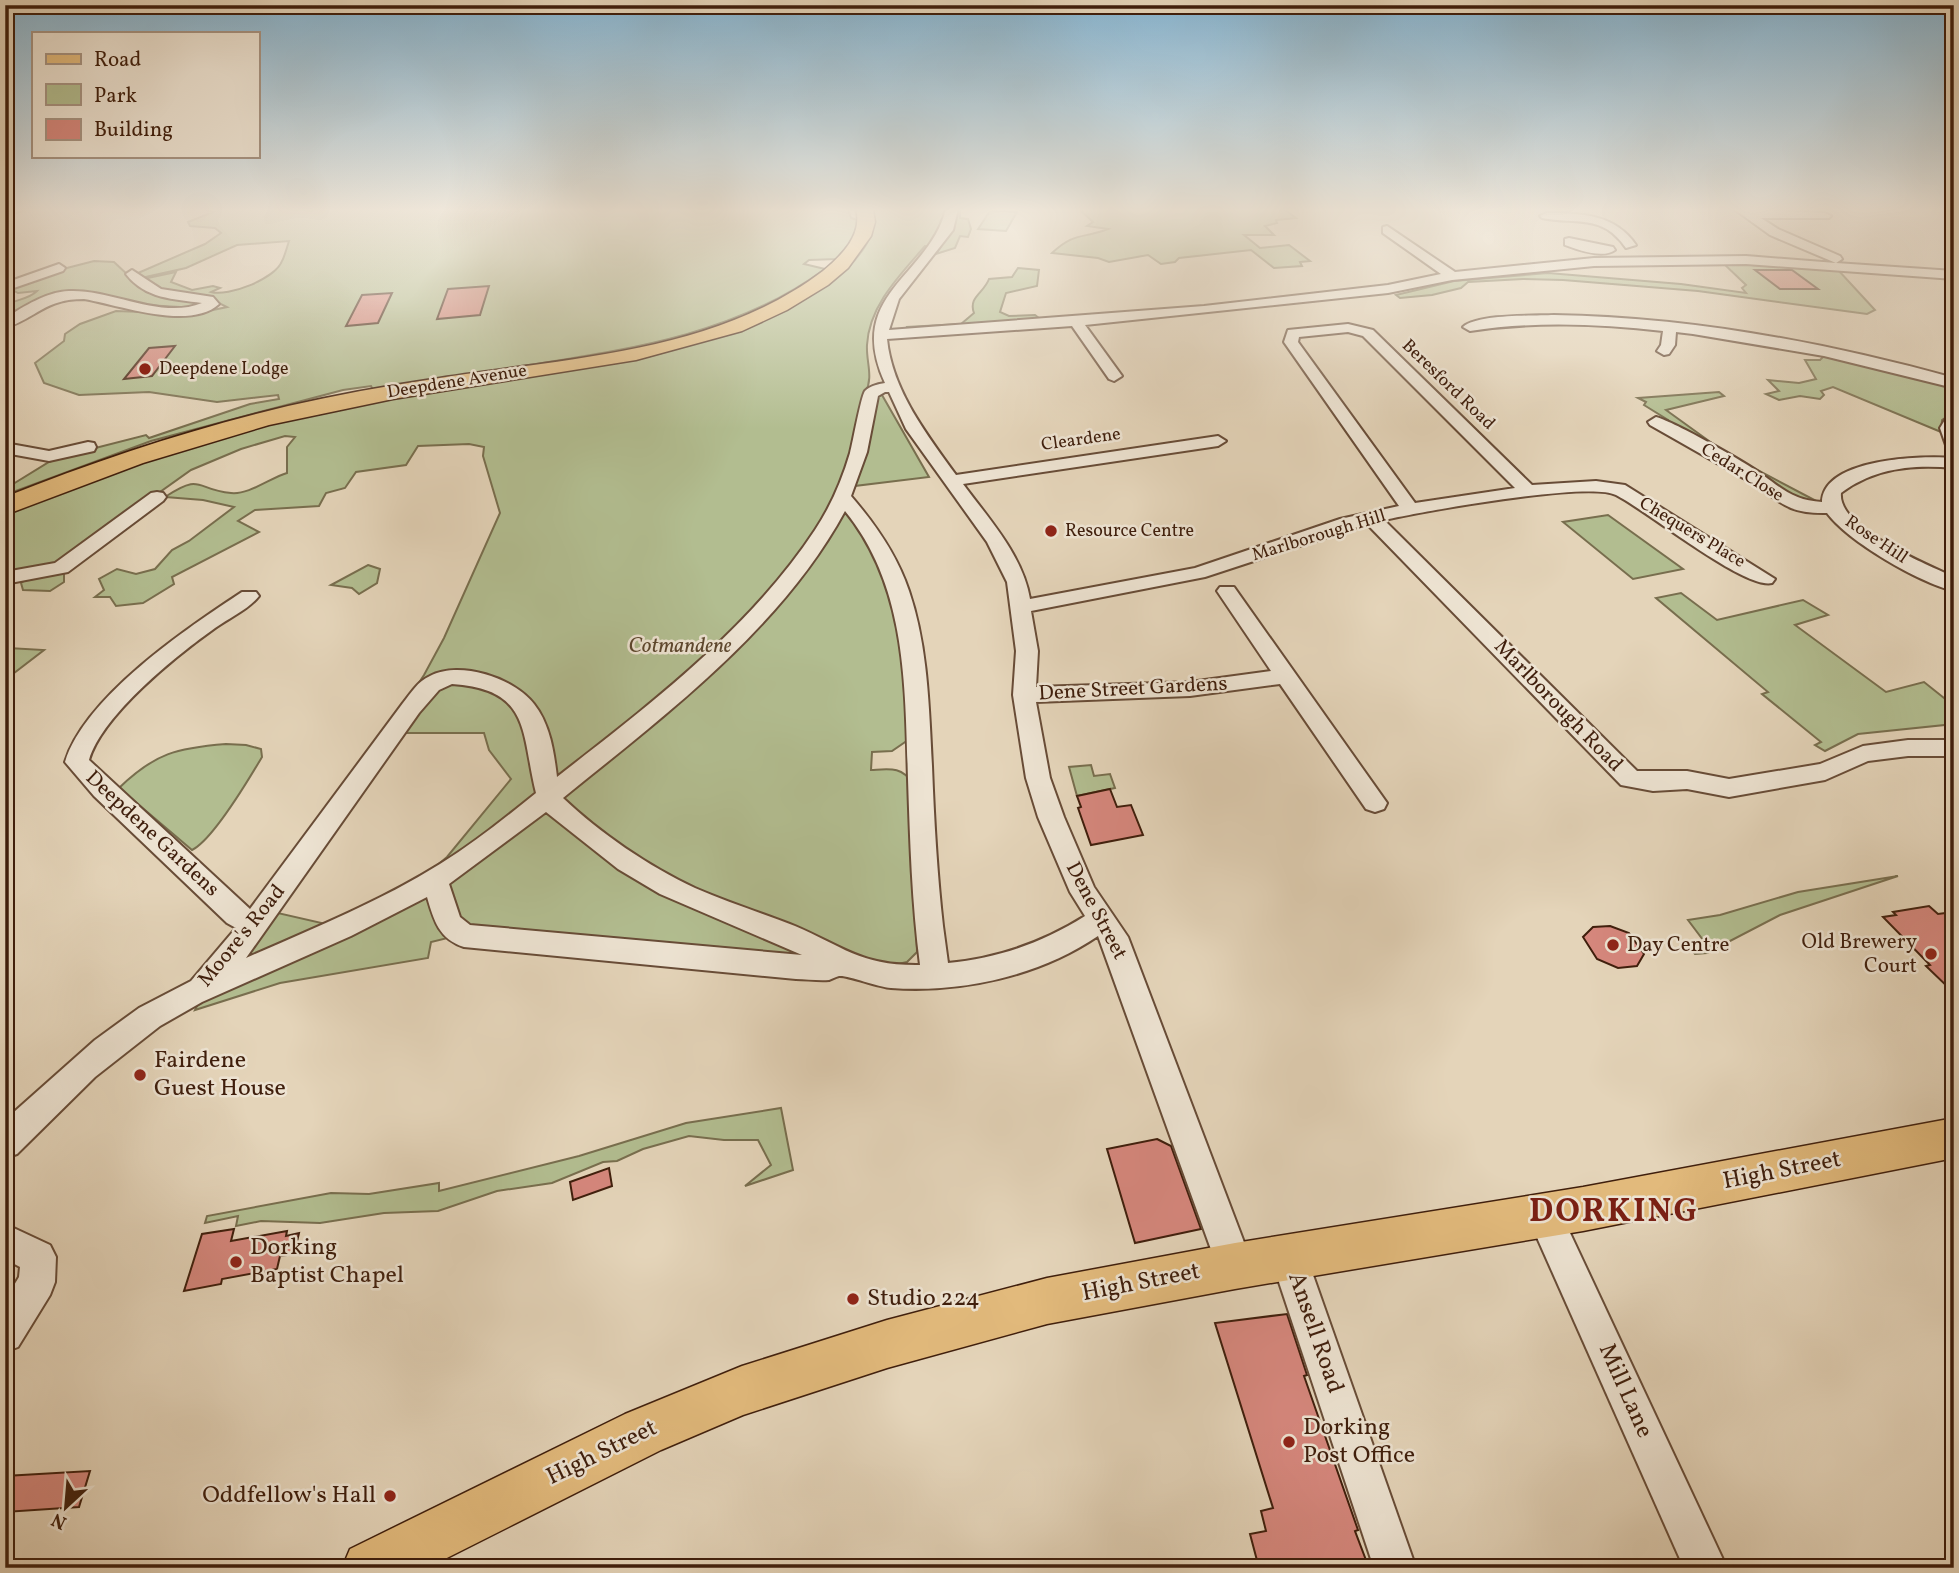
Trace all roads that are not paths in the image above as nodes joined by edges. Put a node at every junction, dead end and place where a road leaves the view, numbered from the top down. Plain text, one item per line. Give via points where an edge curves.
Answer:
1 (140, 282) edge
2 (819, 282) edge
3 (905, 282) edge
4 (1426, 282) edge
5 (1076, 322) junction
6 (5, 324) edge
7 (1470, 327) dead end
8 (1670, 327) junction
9 (880, 335) junction
10 (1664, 351) dead end
11 (1114, 376) dead end
12 (1954, 383) edge
13 (892, 387) junction
14 (1954, 418) edge
15 (1656, 422) dead end
16 (1218, 441) dead end
17 (1953, 445) edge
18 (88, 447) dead end
19 (5, 448) edge
20 (1927, 460) junction
21 (1954, 463) edge
22 (951, 481) junction
23 (1619, 489) joint
24 (1528, 491) junction
25 (842, 496) junction
26 (158, 497) dead end
27 (5, 507) edge
28 (1832, 507) junction
29 (1410, 509) junction
30 (1370, 517) junction
31 (5, 578) edge
32 (1765, 579) dead end
33 (1954, 585) edge
34 (1227, 591) dead end
35 (249, 596) dead end
36 (1022, 607) junction
37 (1284, 676) junction
38 (1024, 695) junction
39 (1954, 748) edge
40 (547, 797) junction
41 (1375, 803) dead end
42 (432, 882) junction
43 (1102, 919) junction
44 (254, 925) junction
45 (842, 963) junction
46 (936, 976) junction
47 (198, 992) junction
48 (1954, 1138) edge
49 (5, 1143) edge
50 (1544, 1214) junction
51 (5, 1241) edge
52 (1289, 1258) junction
53 (1235, 1265) junction
54 (5, 1334) edge
55 (369, 1568) edge
56 (1395, 1568) edge
57 (1706, 1568) edge

1 - 6 street via 169,295 212,304 189,311 66,295 45,301
2 - 27 highway, Deepdene Avenue via 779,306 715,331 625,355 261,419 125,460
3 - 9 street
4 - 5 street
5 - 9 street
5 - 11 street
7 - 8 street via 1525,318
8 - 10 street
8 - 12 street via 1814,349
9 - 13 street, Dene Street
13 - 22 street, Dene Street via 914,429
13 - 25 street via 871,394 863,439
14 - 17 street, Rose Hill via 1948,428
15 - 28 street, Cedar Close via 1756,478 1787,502
16 - 22 street, Cleardene
17 - 20 street, Rose Hill
18 - 19 street via 49,456
20 - 21 street, Rose Hill
20 - 28 street, Rose Hill via 1850,478 1832,491
22 - 36 street, Dene Street via 1003,554 1017,582
23 - 24 street, Marlborough Hill via 1596,486
23 - 32 street, Chequers Place
24 - 29 street, Marlborough Hill
24 - 29 street, Beresford Road via 1368,334 1348,328 1293,334 1292,342
25 - 40 street via 796,568 708,665
25 - 46 street via 875,540 905,603 918,690
26 - 31 street via 61,568
28 - 33 street, Rose Hill via 1878,546
29 - 30 street, Marlborough Hill
30 - 36 street, Marlborough Hill via 1198,573
30 - 39 street, Marlborough Road via 1630,779 1687,780 1729,788 1825,772 1863,754
34 - 37 street
35 - 44 street, Deepdene Gardens via 132,683 81,745 77,762 237,915
36 - 38 street, Dene Street via 1027,651
37 - 38 street, Dene Street Gardens via 1190,689
37 - 41 street
38 - 43 street, Dene Street via 1038,778 1051,817 1083,892
40 - 42 street
40 - 44 street, Moore's Road via 540,737 527,709 492,685 440,678 431,682
40 - 45 street via 653,878
42 - 45 street via 448,923 464,936 796,967 828,968
42 - 47 street
43 - 46 street via 1052,949 982,970
43 - 53 street, Dene Street via 1135,991
44 - 47 street, Moore's Road
45 - 46 street via 865,972
47 - 49 street, Moore's Road via 114,1042
48 - 50 main road, High Street
50 - 52 main road, High Street
50 - 57 street, Mill Lane
51 - 54 street via 38,1256 37,1282
52 - 53 main road, High Street
52 - 56 street, Ansell Road
53 - 55 main road, High Street via 1047,1301 853,1353 742,1391 643,1432

